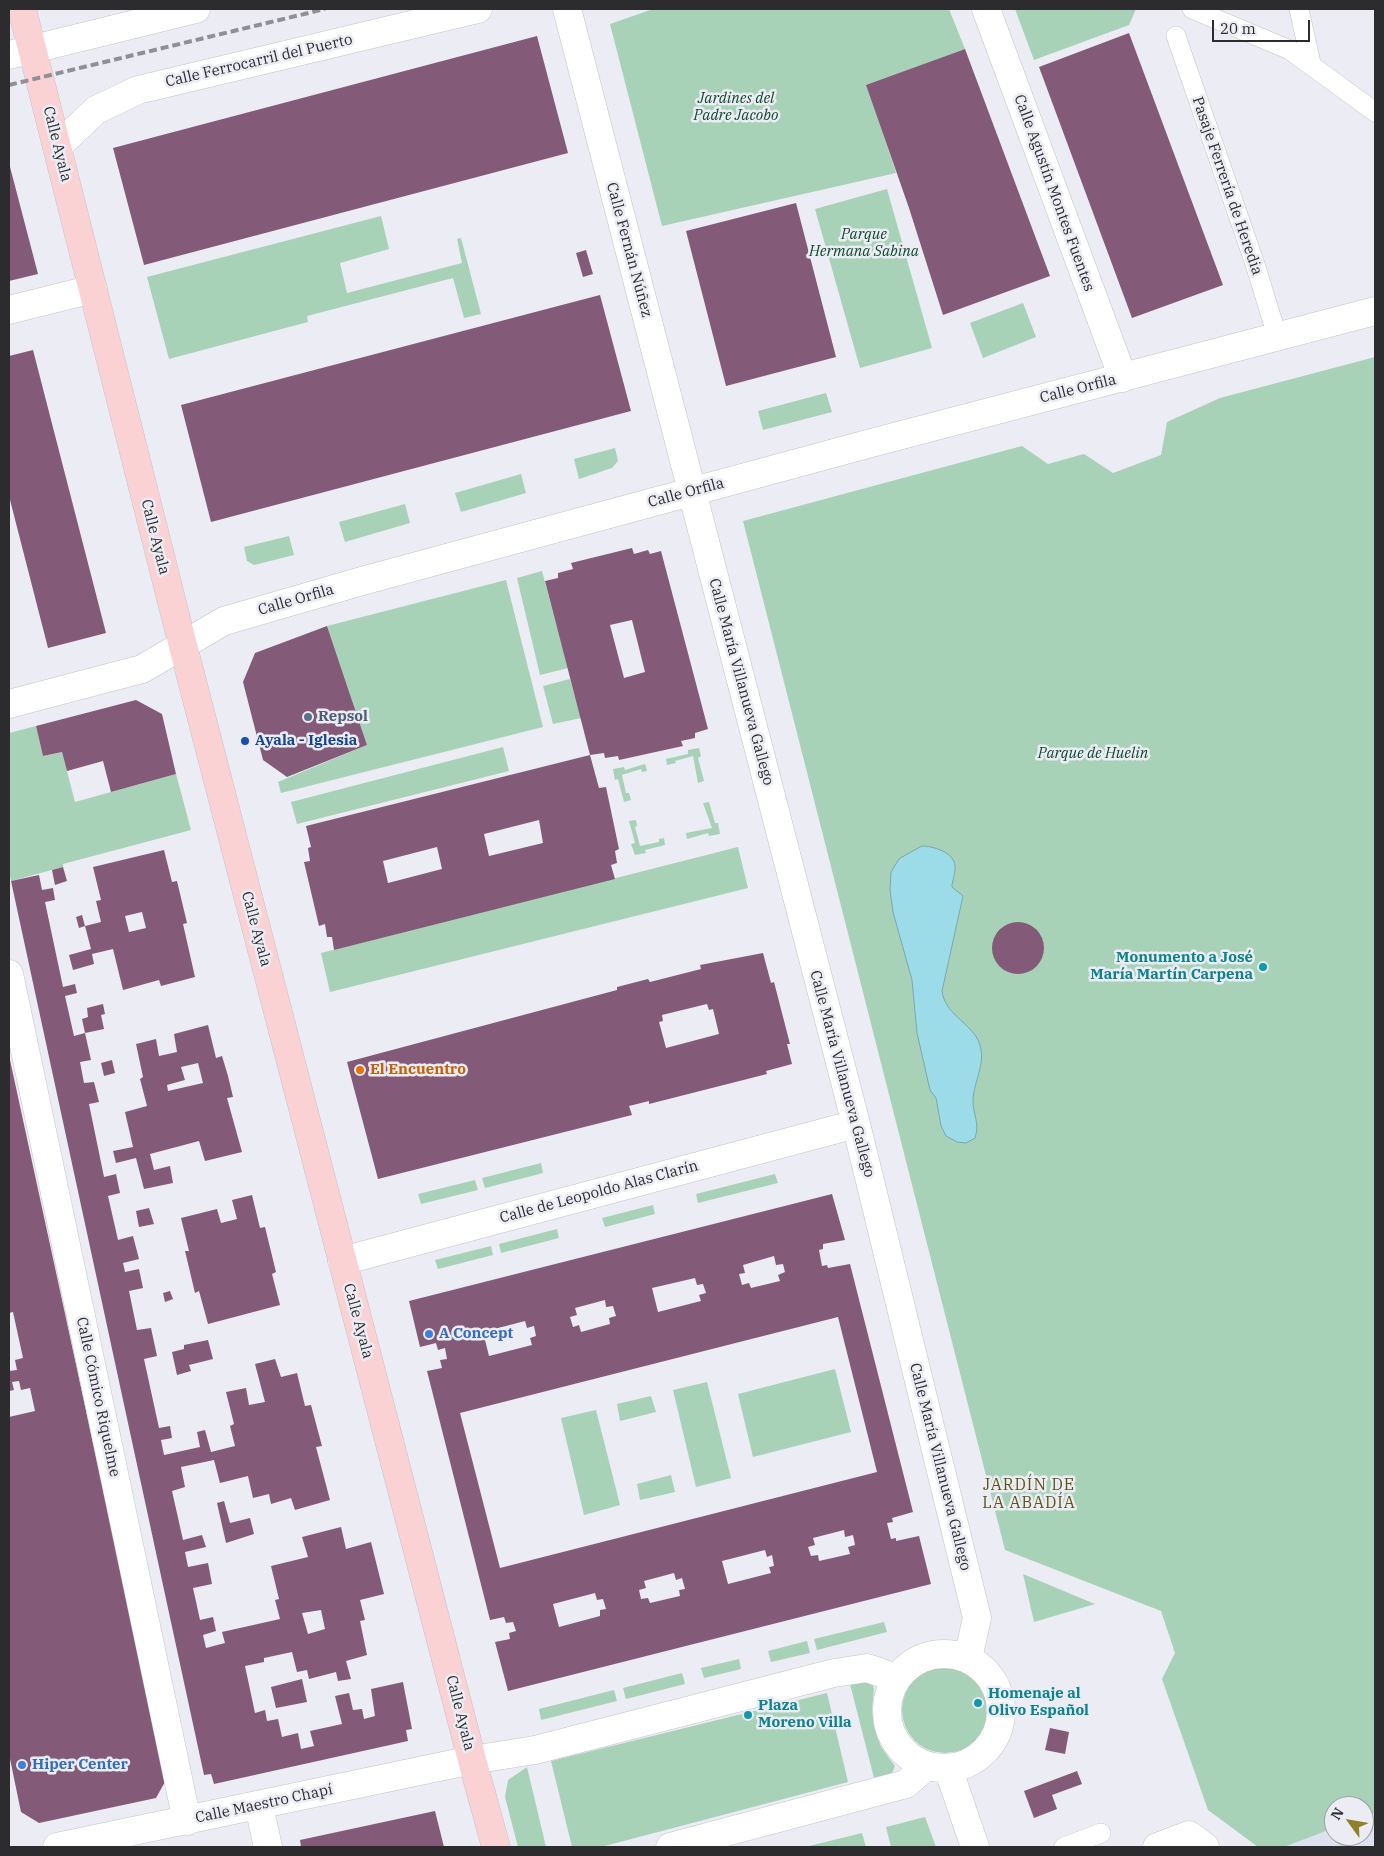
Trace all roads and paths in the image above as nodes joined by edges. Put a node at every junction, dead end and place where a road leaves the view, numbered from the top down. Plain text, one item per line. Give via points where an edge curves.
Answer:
1 (22, 9) edge
2 (196, 9) edge
3 (478, 9) edge
4 (567, 9) edge
5 (986, 9) edge
6 (1192, 9) edge
7 (1299, 9) edge
8 (1176, 36) dead end
9 (20, 52) edge
10 (1311, 63) junction
11 (1375, 112) edge
12 (57, 147) junction
13 (93, 289) junction
14 (9, 310) edge
15 (1375, 311) edge
16 (1277, 336) junction
17 (1122, 378) junction
18 (692, 491) junction
19 (183, 646) junction
20 (9, 704) edge
21 (9, 974) edge
22 (856, 1124) junction
23 (342, 1261) junction
24 (968, 1658) junction
25 (896, 1678) junction
26 (472, 1760) junction
27 (937, 1767) junction
28 (259, 1806) junction
29 (187, 1821) junction
30 (1101, 1833) dead end
31 (57, 1847) edge
32 (268, 1847) edge
33 (496, 1847) edge
34 (670, 1847) edge
35 (975, 1847) edge
36 (1064, 1847) edge
37 (1157, 1847) edge
38 (1205, 1847) edge

1 - 9 main road, Calle Ayala
2 - 9 street
3 - 12 street, Calle Ferrocarril del Puerto via 138,90 96,110
4 - 18 street, Calle Fernán Núñez
5 - 17 street, Calle Agustín Montes Fuentes
6 - 10 lane via 1290,50
7 - 10 lane
8 - 16 lane, Pasaje Ferrería de Heredia
9 - 12 main road, Calle Ayala
10 - 11 lane
12 - 13 main road, Calle Ayala
13 - 14 street
13 - 19 main road, Calle Ayala
15 - 16 street, Calle Orfila
16 - 17 street, Calle Orfila
17 - 18 street, Calle Orfila
18 - 19 street, Calle Orfila via 241,616
18 - 22 street, Calle María Villanueva Gallego
19 - 20 street, Calle Orfila via 142,669
19 - 23 main road, Calle Ayala
21 - 29 street, Calle Cómico Riquelme
22 - 23 street, Calle de Leopoldo Alas Clarín
22 - 24 street, Calle María Villanueva Gallego via 977,1618
23 - 26 main road, Calle Ayala
24 - 25 street via 936,1654 914,1662
24 - 27 street via 994,1681 1000,1698 1001,1718 996,1736 984,1752 967,1764
25 - 26 street via 867,1668 834,1673 536,1750
25 - 27 street via 887,1712 890,1730 910,1758
26 - 28 street, Calle Maestro Chapí
26 - 33 main road, Calle Ayala
27 - 34 street via 906,1784
27 - 35 street
28 - 29 street, Calle Maestro Chapí
28 - 32 street
29 - 31 street, Calle Maestro Chapí
30 - 36 lane
37 - 38 street via 1189,1835

